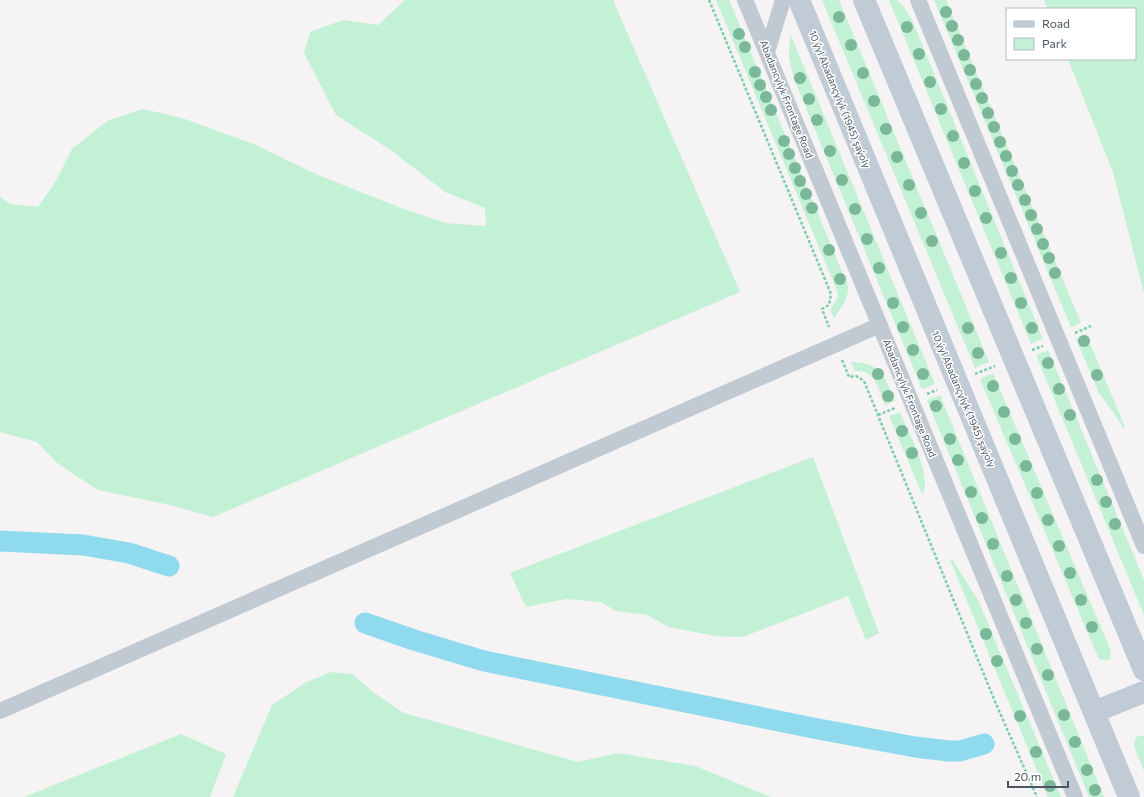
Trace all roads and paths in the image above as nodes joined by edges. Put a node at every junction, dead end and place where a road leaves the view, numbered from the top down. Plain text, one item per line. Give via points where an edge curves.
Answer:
1 (709, 0) edge
2 (745, 0) edge
3 (783, 0) edge
4 (799, 0) edge
5 (864, 0) edge
6 (918, 0) edge
7 (767, 52) junction
8 (880, 325) junction
9 (1091, 326) dead end
10 (1058, 340) junction
11 (836, 344) junction
12 (1014, 358) junction
13 (957, 382) junction
14 (912, 401) junction
15 (878, 415) junction
16 (1144, 546) edge
17 (1144, 670) edge
18 (1144, 692) edge
19 (0, 711) edge
20 (1094, 712) junction
21 (1037, 797) edge
22 (1075, 797) edge
23 (1129, 797) edge

1 - 11 path via 831,294 829,305 822,310
2 - 7 street, Abadancylyk Frontage Road
3 - 7 street
4 - 13 main road, 10 ýyl Abadançylyk (1945) şaýoly
5 - 12 main road
6 - 10 street
7 - 8 street, Abadancylyk Frontage Road
8 - 11 street
8 - 14 street, Abadancylyk Frontage Road
9 - 10 path
10 - 12 path
10 - 16 street
11 - 15 path via 849,377 856,376 864,381
11 - 19 street
12 - 13 path
12 - 17 main road
13 - 14 path
13 - 20 main road, 10 ýyl Abadançylyk (1945) şaýoly
14 - 15 path
14 - 22 street, Abadancylyk Frontage Road via 988,591
15 - 21 path via 996,704
18 - 20 main road
20 - 23 main road, 10 ýyl Abadançylyk (1945) şaýoly

